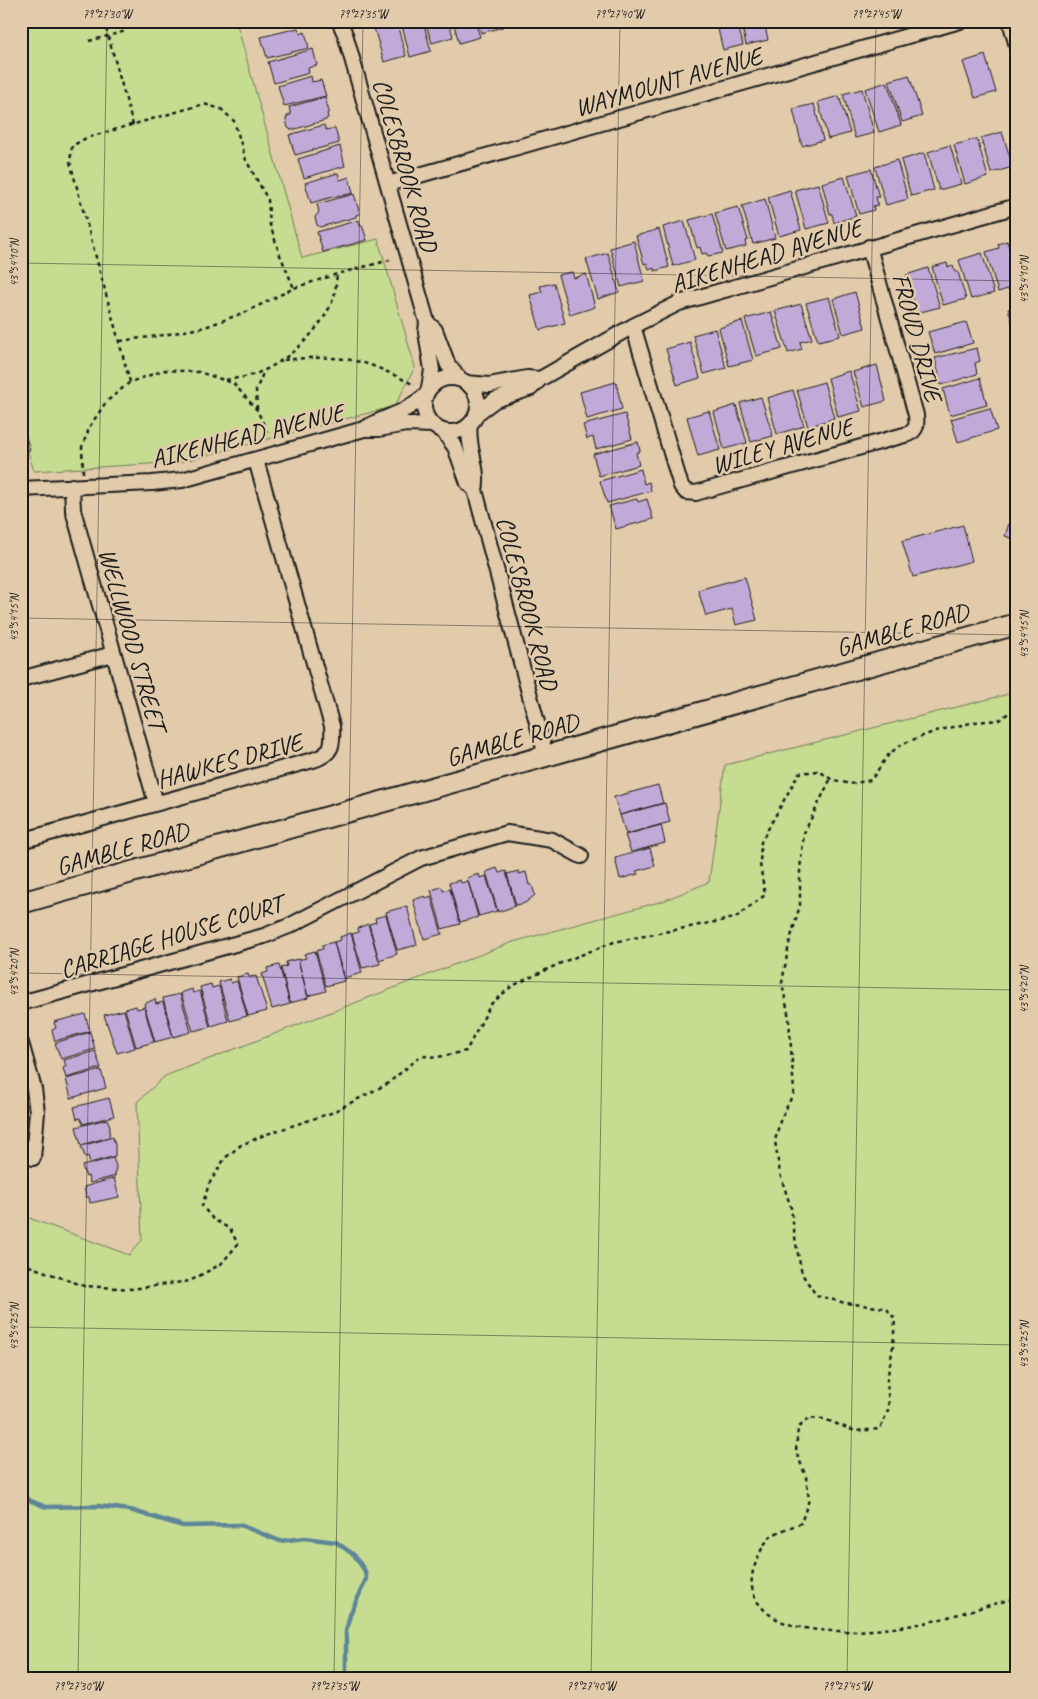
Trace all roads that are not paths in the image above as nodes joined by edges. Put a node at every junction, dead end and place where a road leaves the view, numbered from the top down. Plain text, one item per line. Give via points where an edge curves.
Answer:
1 (339, 21) edge
2 (960, 21) edge
3 (1010, 21) edge
4 (1017, 46) edge
5 (388, 184) junction
6 (1017, 206) edge
7 (869, 247) junction
8 (428, 322) junction
9 (633, 326) junction
10 (540, 379) junction
11 (463, 381) junction
12 (424, 390) junction
13 (473, 419) junction
14 (438, 428) junction
15 (364, 429) junction
16 (908, 434) joint
17 (256, 460) junction
18 (72, 486) junction
19 (21, 489) edge
20 (475, 490) junction
21 (1017, 624) edge
22 (113, 654) junction
23 (21, 679) edge
24 (546, 756) junction
25 (156, 803) junction
26 (21, 841) edge
27 (581, 856) dead end
28 (21, 903) edge
29 (21, 1003) edge
30 (21, 1043) edge
31 (33, 1158) dead end

1 - 5 street, COLESBROOK ROAD
2 - 5 street, WAYMOUNT AVENUE
3 - 4 street
5 - 8 street, COLESBROOK ROAD
6 - 7 street, AIKENHEAD AVENUE
7 - 9 street, AIKENHEAD AVENUE via 693,298
7 - 16 street, FROUD DRIVE via 916,415 917,425
8 - 11 street, COLESBROOK ROAD via 435,330 448,365
8 - 12 street, COLESBROOK ROAD via 426,332 432,370
9 - 10 street, AIKENHEAD AVENUE
9 - 16 street, WILEY AVENUE via 681,486 686,492 696,493
10 - 11 street, AIKENHEAD AVENUE via 527,378 489,385
10 - 13 street, AIKENHEAD AVENUE via 531,388 495,400
11 - 12 street via 442,379
11 - 13 street via 477,398
12 - 14 street via 424,411
12 - 15 street, AIKENHEAD AVENUE via 410,407
13 - 14 street via 458,431
13 - 20 street, COLESBROOK ROAD via 468,434 477,480
14 - 15 street, AIKENHEAD AVENUE via 406,424
14 - 20 street, COLESBROOK ROAD via 455,446 468,483
15 - 17 street, AIKENHEAD AVENUE
17 - 18 street, AIKENHEAD AVENUE via 182,480
17 - 25 street, HAWKES DRIVE via 333,739 329,752 322,757
18 - 19 street, AIKENHEAD AVENUE
18 - 22 street, WELLWOOD STREET via 73,510
20 - 24 street, COLESBROOK ROAD
21 - 24 main road, GAMBLE ROAD
22 - 23 street
22 - 25 street, WELLWOOD STREET
24 - 28 main road, GAMBLE ROAD
25 - 26 street, HAWKES DRIVE
27 - 29 street, CARRIAGE HOUSE COURT via 552,840 507,833 421,858 264,936
30 - 31 street via 37,1112

